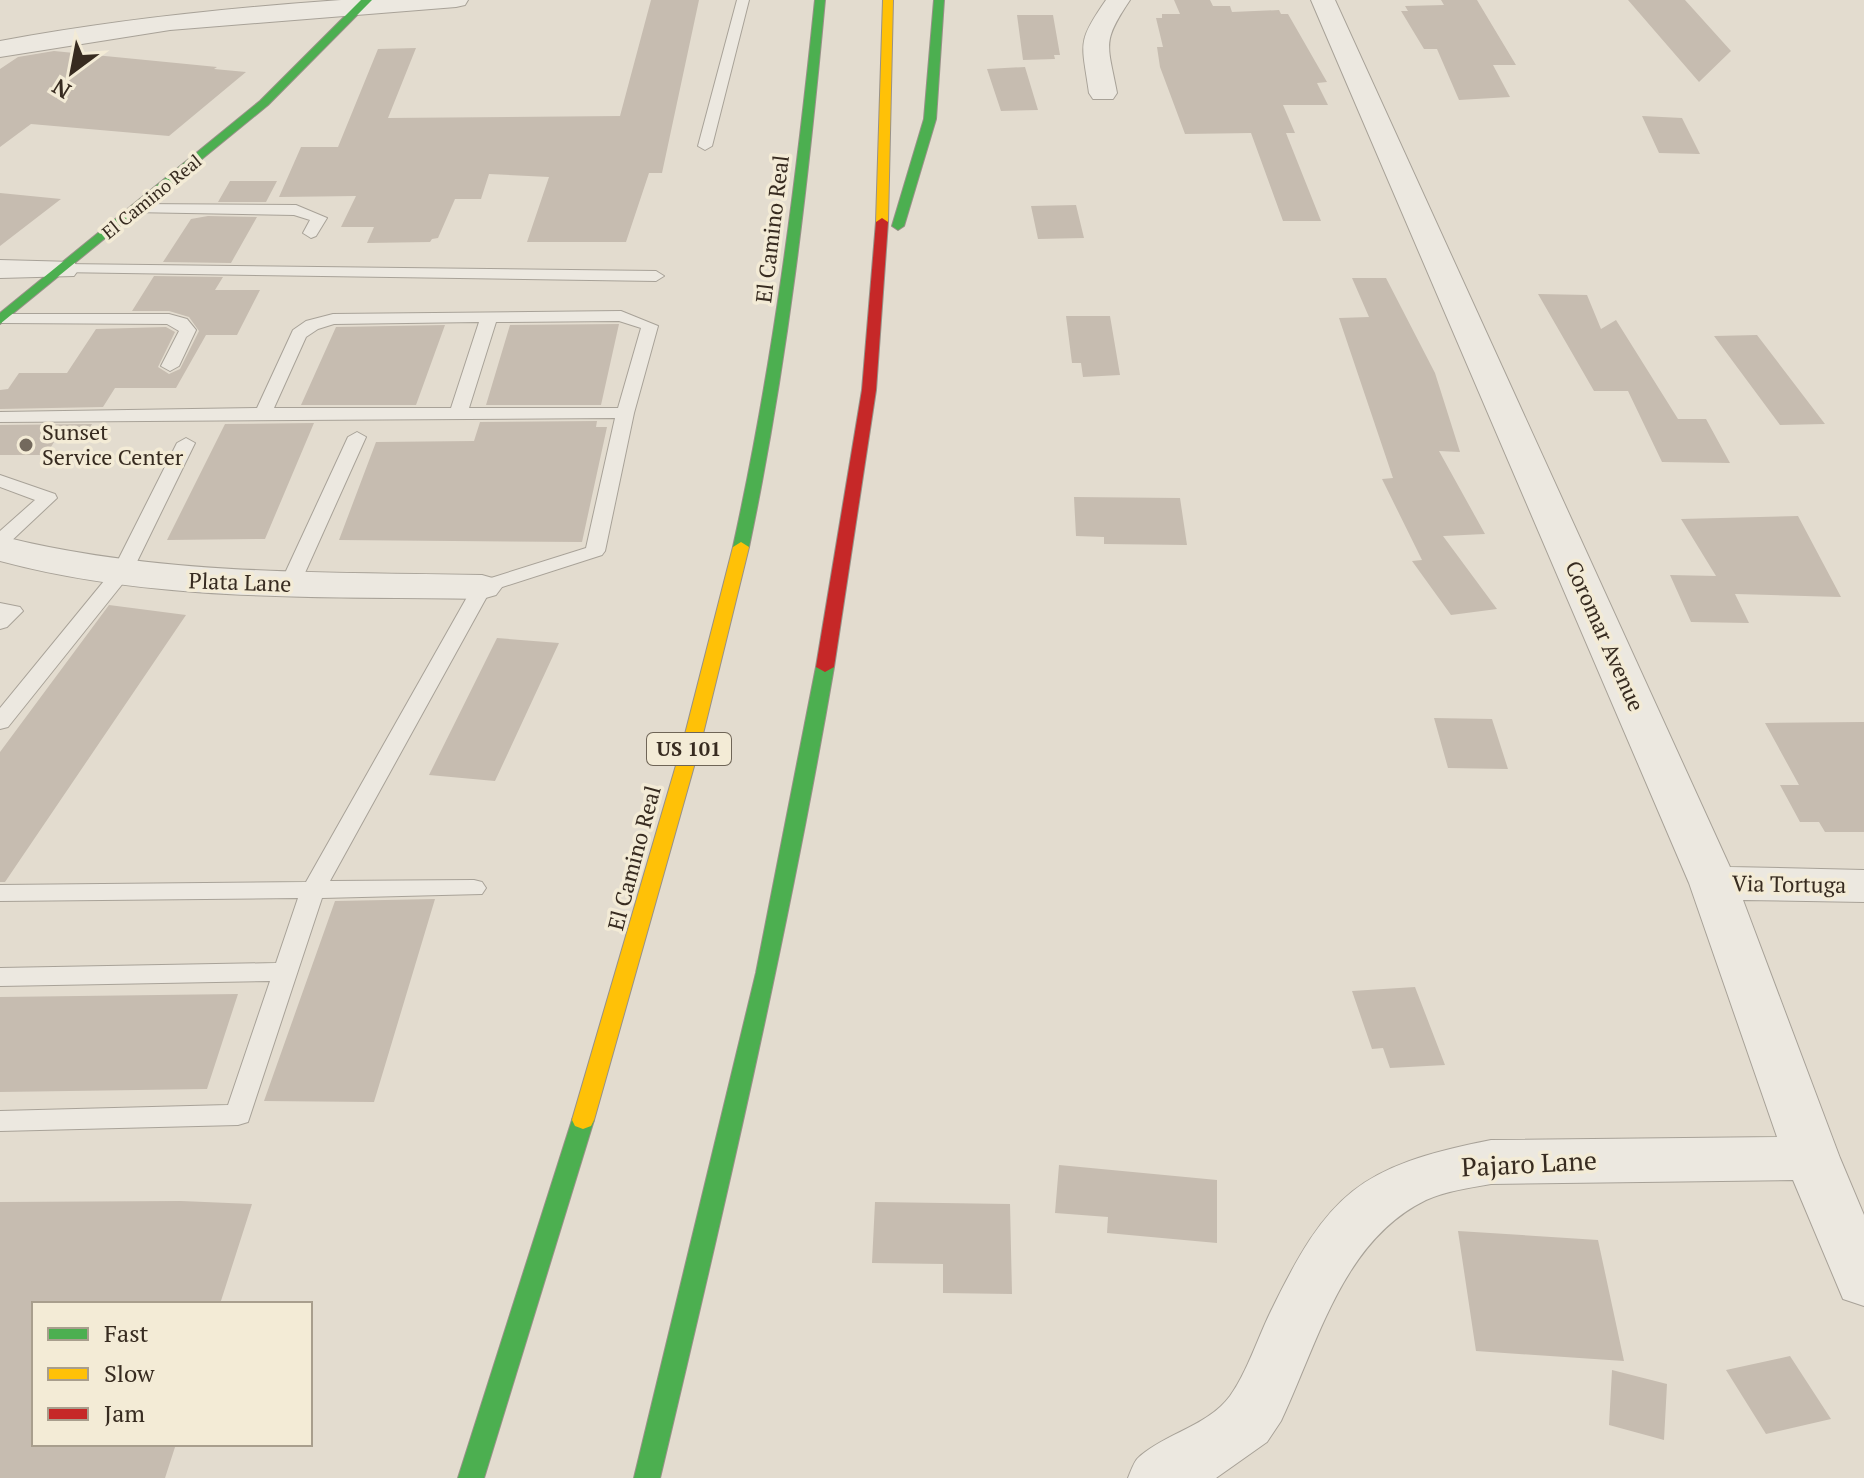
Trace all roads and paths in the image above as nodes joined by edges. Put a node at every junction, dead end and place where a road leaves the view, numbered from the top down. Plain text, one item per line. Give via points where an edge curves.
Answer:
1 (456, 0) edge
2 (743, 0) edge
3 (820, 0) edge
4 (888, 0) edge
5 (939, 0) edge
6 (1118, 0) edge
7 (1323, 0) edge
8 (364, 3) edge
9 (0, 49) edge
10 (1103, 93) dead end
11 (705, 146) dead end
12 (136, 209) junction
13 (311, 233) dead end
14 (0, 269) edge
15 (63, 269) junction
16 (656, 276) dead end
17 (880, 290) junction
18 (489, 317) junction
19 (1, 319) edge
20 (170, 366) dead end
21 (263, 413) junction
22 (458, 413) junction
23 (625, 413) junction
24 (0, 417) edge
25 (357, 437) dead end
26 (186, 443) dead end
27 (0, 481) edge
28 (0, 541) edge
29 (0, 548) edge
30 (122, 572) junction
31 (290, 584) junction
32 (482, 587) junction
33 (0, 609) edge
34 (0, 623) edge
35 (0, 722) edge
36 (1713, 883) junction
37 (1864, 886) edge
38 (474, 888) dead end
39 (313, 890) junction
40 (0, 893) edge
41 (286, 972) junction
42 (0, 977) edge
43 (0, 1121) edge
44 (1812, 1158) junction
45 (1864, 1282) edge
46 (471, 1478) edge
47 (647, 1478) edge
48 (1160, 1478) edge

1 - 8 street
2 - 11 lane
3 - 46 main road, El Camino Real / US 101 via 788,298 749,509 639,933
4 - 17 main road
5 - 17 main road via 930,119
6 - 10 street via 1097,31
7 - 36 street, Coromar Avenue
8 - 9 street via 165,21
8 - 12 main road, El Camino Real via 264,103
12 - 13 lane via 296,210 319,218
12 - 15 main road, El Camino Real
14 - 15 street
15 - 16 lane
15 - 19 main road, El Camino Real
17 - 47 main road via 853,500 807,772 739,1102
18 - 21 lane via 333,319 312,325 299,334
18 - 22 lane
18 - 23 lane via 621,316 650,326
19 - 20 lane via 169,319 188,330
21 - 22 lane
21 - 24 lane
22 - 23 lane
23 - 32 lane via 595,551
25 - 31 lane
26 - 30 lane
27 - 28 lane via 48,498
29 - 30 street, Plata Lane
30 - 31 street, Plata Lane
30 - 35 lane
31 - 32 street, Plata Lane
32 - 39 lane
33 - 34 lane via 13,611
36 - 37 street, Via Tortuga
36 - 44 street, Coromar Avenue
38 - 39 lane
39 - 40 lane
39 - 41 lane
41 - 42 lane
41 - 43 lane via 238,1115
44 - 45 street, Coromar Avenue
44 - 48 street, Pajaro Lane via 1491,1162 1415,1179 1354,1219 1323,1262 1250,1419

